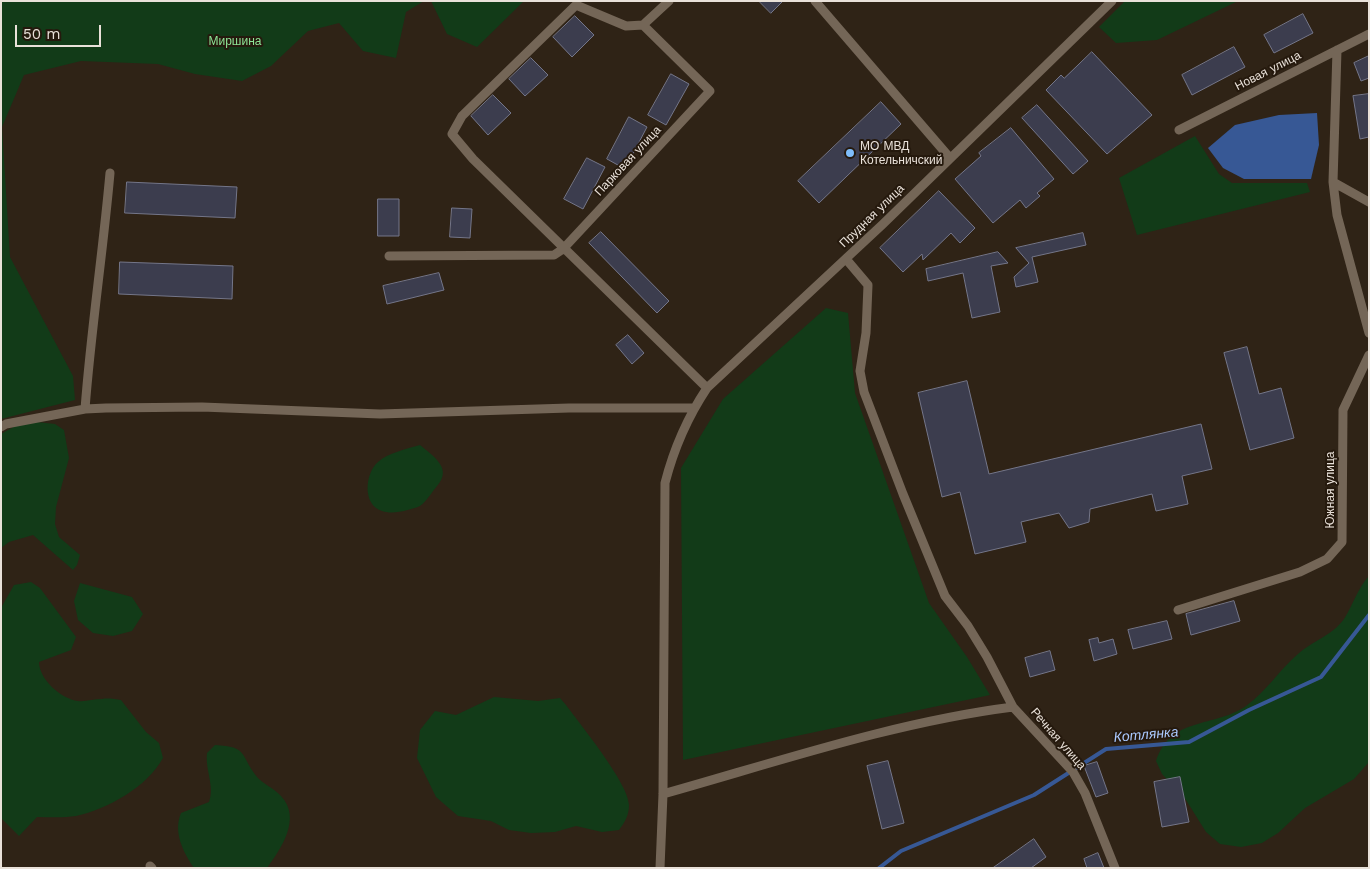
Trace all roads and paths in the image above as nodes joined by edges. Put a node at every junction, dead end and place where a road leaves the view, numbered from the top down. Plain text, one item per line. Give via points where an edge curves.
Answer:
1 (669, 1) edge
2 (815, 1) edge
3 (1112, 1) edge
4 (643, 25) junction
5 (1369, 34) edge
6 (1338, 50) junction
7 (1179, 130) dead end
8 (950, 158) junction
9 (110, 173) dead end
10 (1333, 182) junction
11 (1369, 202) edge
12 (563, 249) junction
13 (388, 256) dead end
14 (846, 259) junction
15 (1369, 333) edge
16 (1369, 355) edge
17 (707, 388) junction
18 (694, 408) junction
19 (85, 409) junction
20 (1, 427) edge
21 (1178, 610) dead end
22 (1013, 707) junction
23 (663, 794) junction
24 (660, 868) edge
25 (1115, 868) edge

1 - 4 street
2 - 8 street
3 - 8 street, Прудная улица
4 - 12 street, Парковая улица via 710,91
4 - 12 street via 626,26 576,5 462,116 452,134
5 - 6 street, Новая улица
6 - 7 street, Новая улица
6 - 10 street
8 - 14 street, Прудная улица
9 - 19 street
10 - 11 street
10 - 15 street via 1337,215
12 - 13 street via 554,255
12 - 17 street
14 - 17 street, Прудная улица
14 - 22 street, Речная улица via 868,285 860,371 864,392 902,494 945,596 968,626
16 - 21 street, Южная улица via 1343,410 1342,542 1328,558 1300,572
17 - 18 street, Прудная улица
18 - 19 street via 380,414 202,408
18 - 23 street, Прудная улица via 672,455 665,483
19 - 20 street
22 - 23 street via 974,712 837,745
22 - 25 street, Речная улица via 1073,772 1085,793
23 - 24 street, Прудная улица

